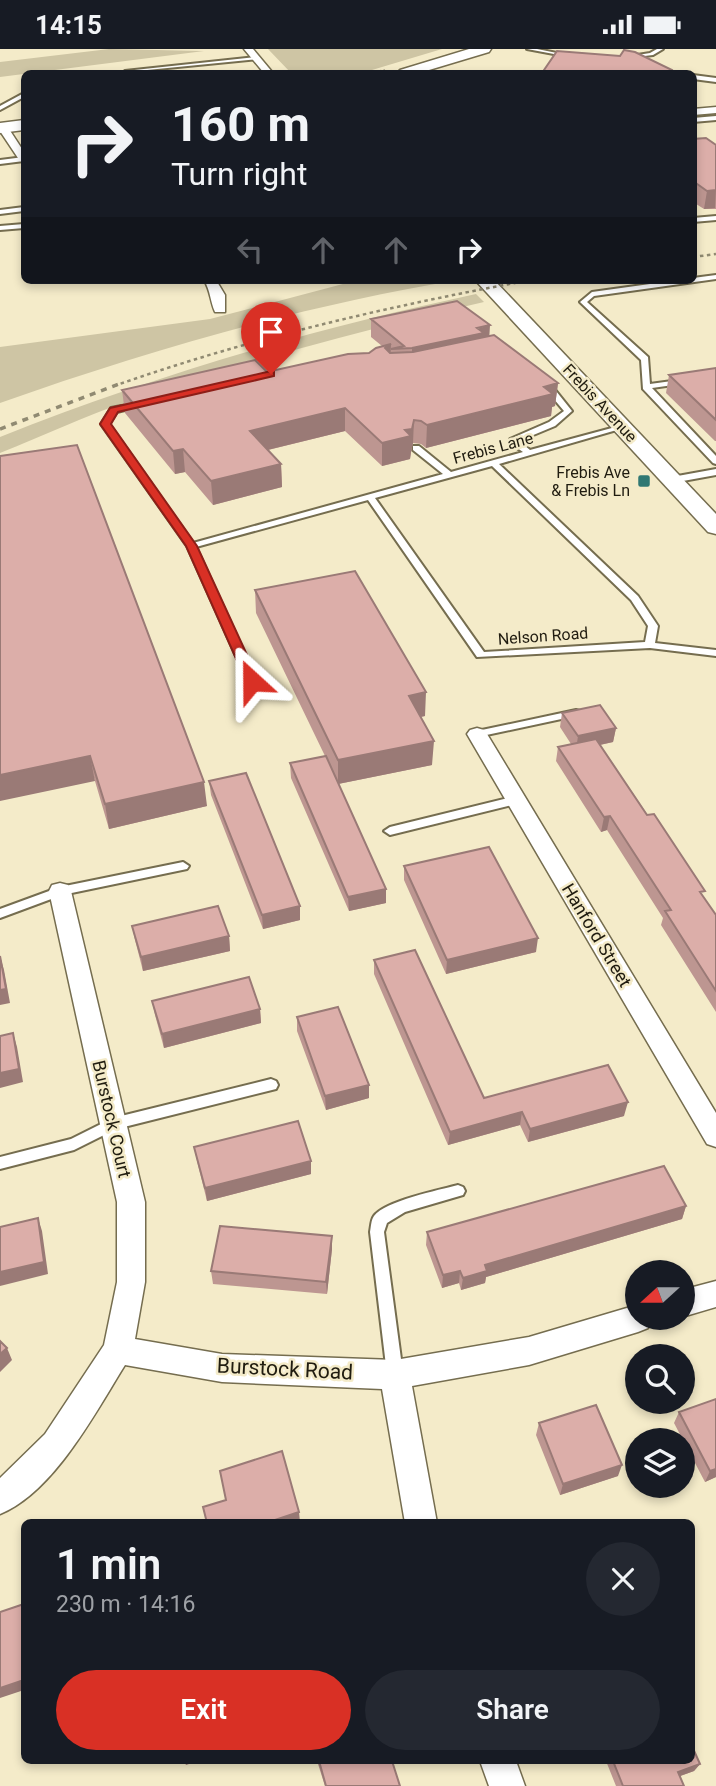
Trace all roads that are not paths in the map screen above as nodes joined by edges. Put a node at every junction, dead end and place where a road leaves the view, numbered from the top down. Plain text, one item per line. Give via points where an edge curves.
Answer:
1 (248, 49) edge
2 (484, 49) edge
3 (529, 49) edge
4 (661, 49) edge
5 (542, 50) edge
6 (577, 57) edge
7 (618, 57) edge
8 (256, 58) junction
9 (222, 62) junction
10 (229, 68) dead end
11 (138, 70) edge
12 (266, 70) edge
13 (415, 70) edge
14 (697, 78) edge
15 (716, 80) edge
16 (21, 97) edge
17 (0, 108) edge
18 (716, 110) edge
19 (697, 112) edge
20 (716, 118) edge
21 (697, 120) edge
22 (21, 125) edge
23 (1, 126) edge
24 (21, 155) edge
25 (21, 159) edge
26 (0, 162) edge
27 (21, 209) edge
28 (0, 212) edge
29 (716, 218) edge
30 (697, 220) edge
31 (21, 226) edge
32 (0, 228) edge
33 (716, 277) edge
34 (697, 280) edge
35 (212, 284) edge
36 (488, 284) edge
37 (665, 284) edge
38 (220, 309) dead end
39 (536, 374) edge
40 (716, 377) edge
41 (646, 387) junction
42 (153, 401) edge
43 (623, 427) junction
44 (416, 448) edge
45 (529, 453) junction
46 (716, 461) edge
47 (494, 463) junction
48 (716, 472) edge
49 (450, 475) junction
50 (672, 480) junction
51 (370, 497) junction
52 (716, 527) edge
53 (191, 546) junction
54 (650, 645) junction
55 (716, 653) edge
56 (252, 681) dead end
57 (590, 710) edge
58 (477, 734) joint
59 (516, 800) junction
60 (390, 831) dead end
61 (183, 866) dead end
62 (60, 891) junction
63 (0, 914) edge
64 (271, 1085) dead end
65 (113, 1124) junction
66 (716, 1136) edge
67 (0, 1163) edge
68 (458, 1191) dead end
69 (716, 1294) edge
70 (695, 1300) edge
71 (625, 1322) edge
72 (118, 1350) junction
73 (395, 1375) junction
74 (0, 1499) edge
75 (420, 1519) edge
76 (499, 1764) edge
77 (507, 1786) edge

1 - 8 street
2 - 13 main road
3 - 5 lane
4 - 7 lane
5 - 6 lane
8 - 9 lane
8 - 12 street
9 - 10 lane
9 - 11 lane
14 - 15 lane
16 - 17 lane
18 - 19 street
20 - 21 lane
22 - 23 main road
23 - 24 street
25 - 26 lane
27 - 28 lane
29 - 30 lane
31 - 32 lane
33 - 34 lane
35 - 38 street
36 - 43 main road, Frebis Avenue
37 - 41 lane via 592,294 583,302 645,359
39 - 45 lane via 568,411 552,424 513,441
40 - 41 lane
41 - 46 lane
42 - 53 lane via 114,410 106,424
43 - 45 lane, Frebis Lane
43 - 50 main road, Frebis Avenue
44 - 49 lane
45 - 47 lane, Frebis Lane
47 - 49 lane, Frebis Lane
47 - 54 lane via 635,598 653,626
48 - 50 lane
49 - 51 lane, Frebis Lane
50 - 52 main road, Frebis Avenue
51 - 53 lane, Frebis Lane
51 - 54 lane, Nelson Road via 481,655
53 - 56 lane
54 - 55 lane, Nelson Road
57 - 58 lane
58 - 59 street, Hanford Street
59 - 60 lane
59 - 66 street, Hanford Street
61 - 62 lane
62 - 63 lane
62 - 65 street, Burstock Court
64 - 65 lane
65 - 67 lane via 75,1144
65 - 72 street, Burstock Court via 131,1202 133,1240 131,1282
68 - 73 lane via 401,1207 380,1219 377,1232
69 - 70 street
71 - 73 street, Burstock Road via 529,1351
72 - 73 street, Burstock Road via 222,1368
72 - 74 street via 56,1445
73 - 75 street
76 - 77 street

